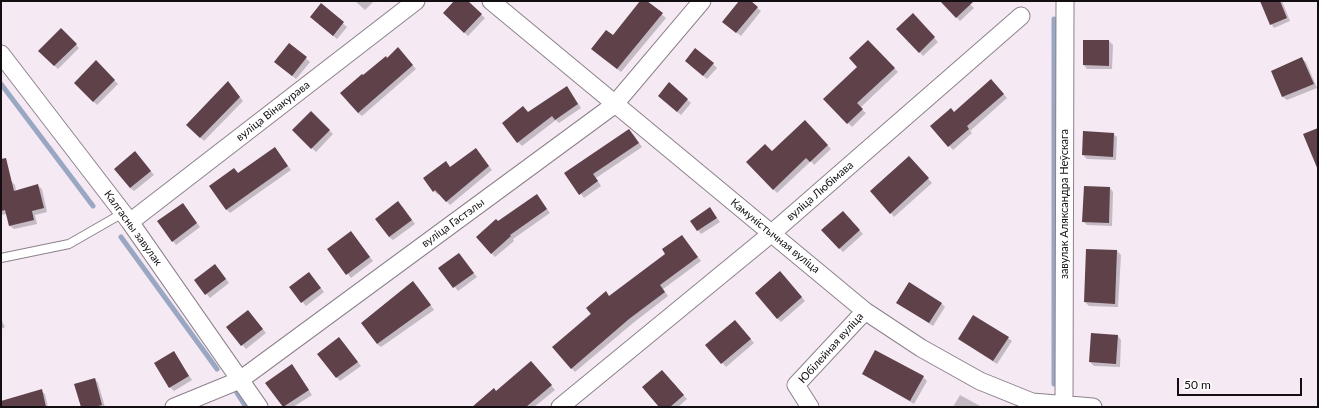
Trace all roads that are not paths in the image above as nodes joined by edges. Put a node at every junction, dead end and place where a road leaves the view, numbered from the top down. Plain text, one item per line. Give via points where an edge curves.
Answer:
1 (416, 1) edge
2 (491, 1) edge
3 (702, 1) edge
4 (1065, 1) edge
5 (1021, 16) dead end
6 (1, 54) edge
7 (614, 105) junction
8 (127, 217) junction
9 (772, 233) junction
10 (1, 258) edge
11 (865, 310) junction
12 (240, 380) junction
13 (1032, 404) edge
14 (1064, 405) edge
15 (174, 407) edge
16 (259, 407) edge
17 (560, 407) edge
18 (810, 407) edge
19 (1093, 407) edge

1 - 8 street, вуліца Вінакурава
2 - 7 street, Камуністычная вуліца
3 - 7 street, вуліца Гастэлы
4 - 14 street, завулак Аляксандра Неўскага
5 - 9 street, вуліца Любімава
6 - 8 street, Калгасны завулак
7 - 9 street, Камуністычная вуліца
7 - 12 street, вуліца Гастэлы
8 - 10 lane via 69,244
8 - 12 street, Калгасны завулак
9 - 11 street, Камуністычная вуліца
9 - 17 street, вуліца Любімава
11 - 13 street, Камуністычная вуліца via 921,348 980,381
11 - 18 street, Юбілейная вуліца via 796,385
12 - 15 street, вуліца Гастэлы
12 - 16 street, Калгасны завулак
13 - 14 street, Камуністычная вуліца
14 - 19 street, Камуністычная вуліца

